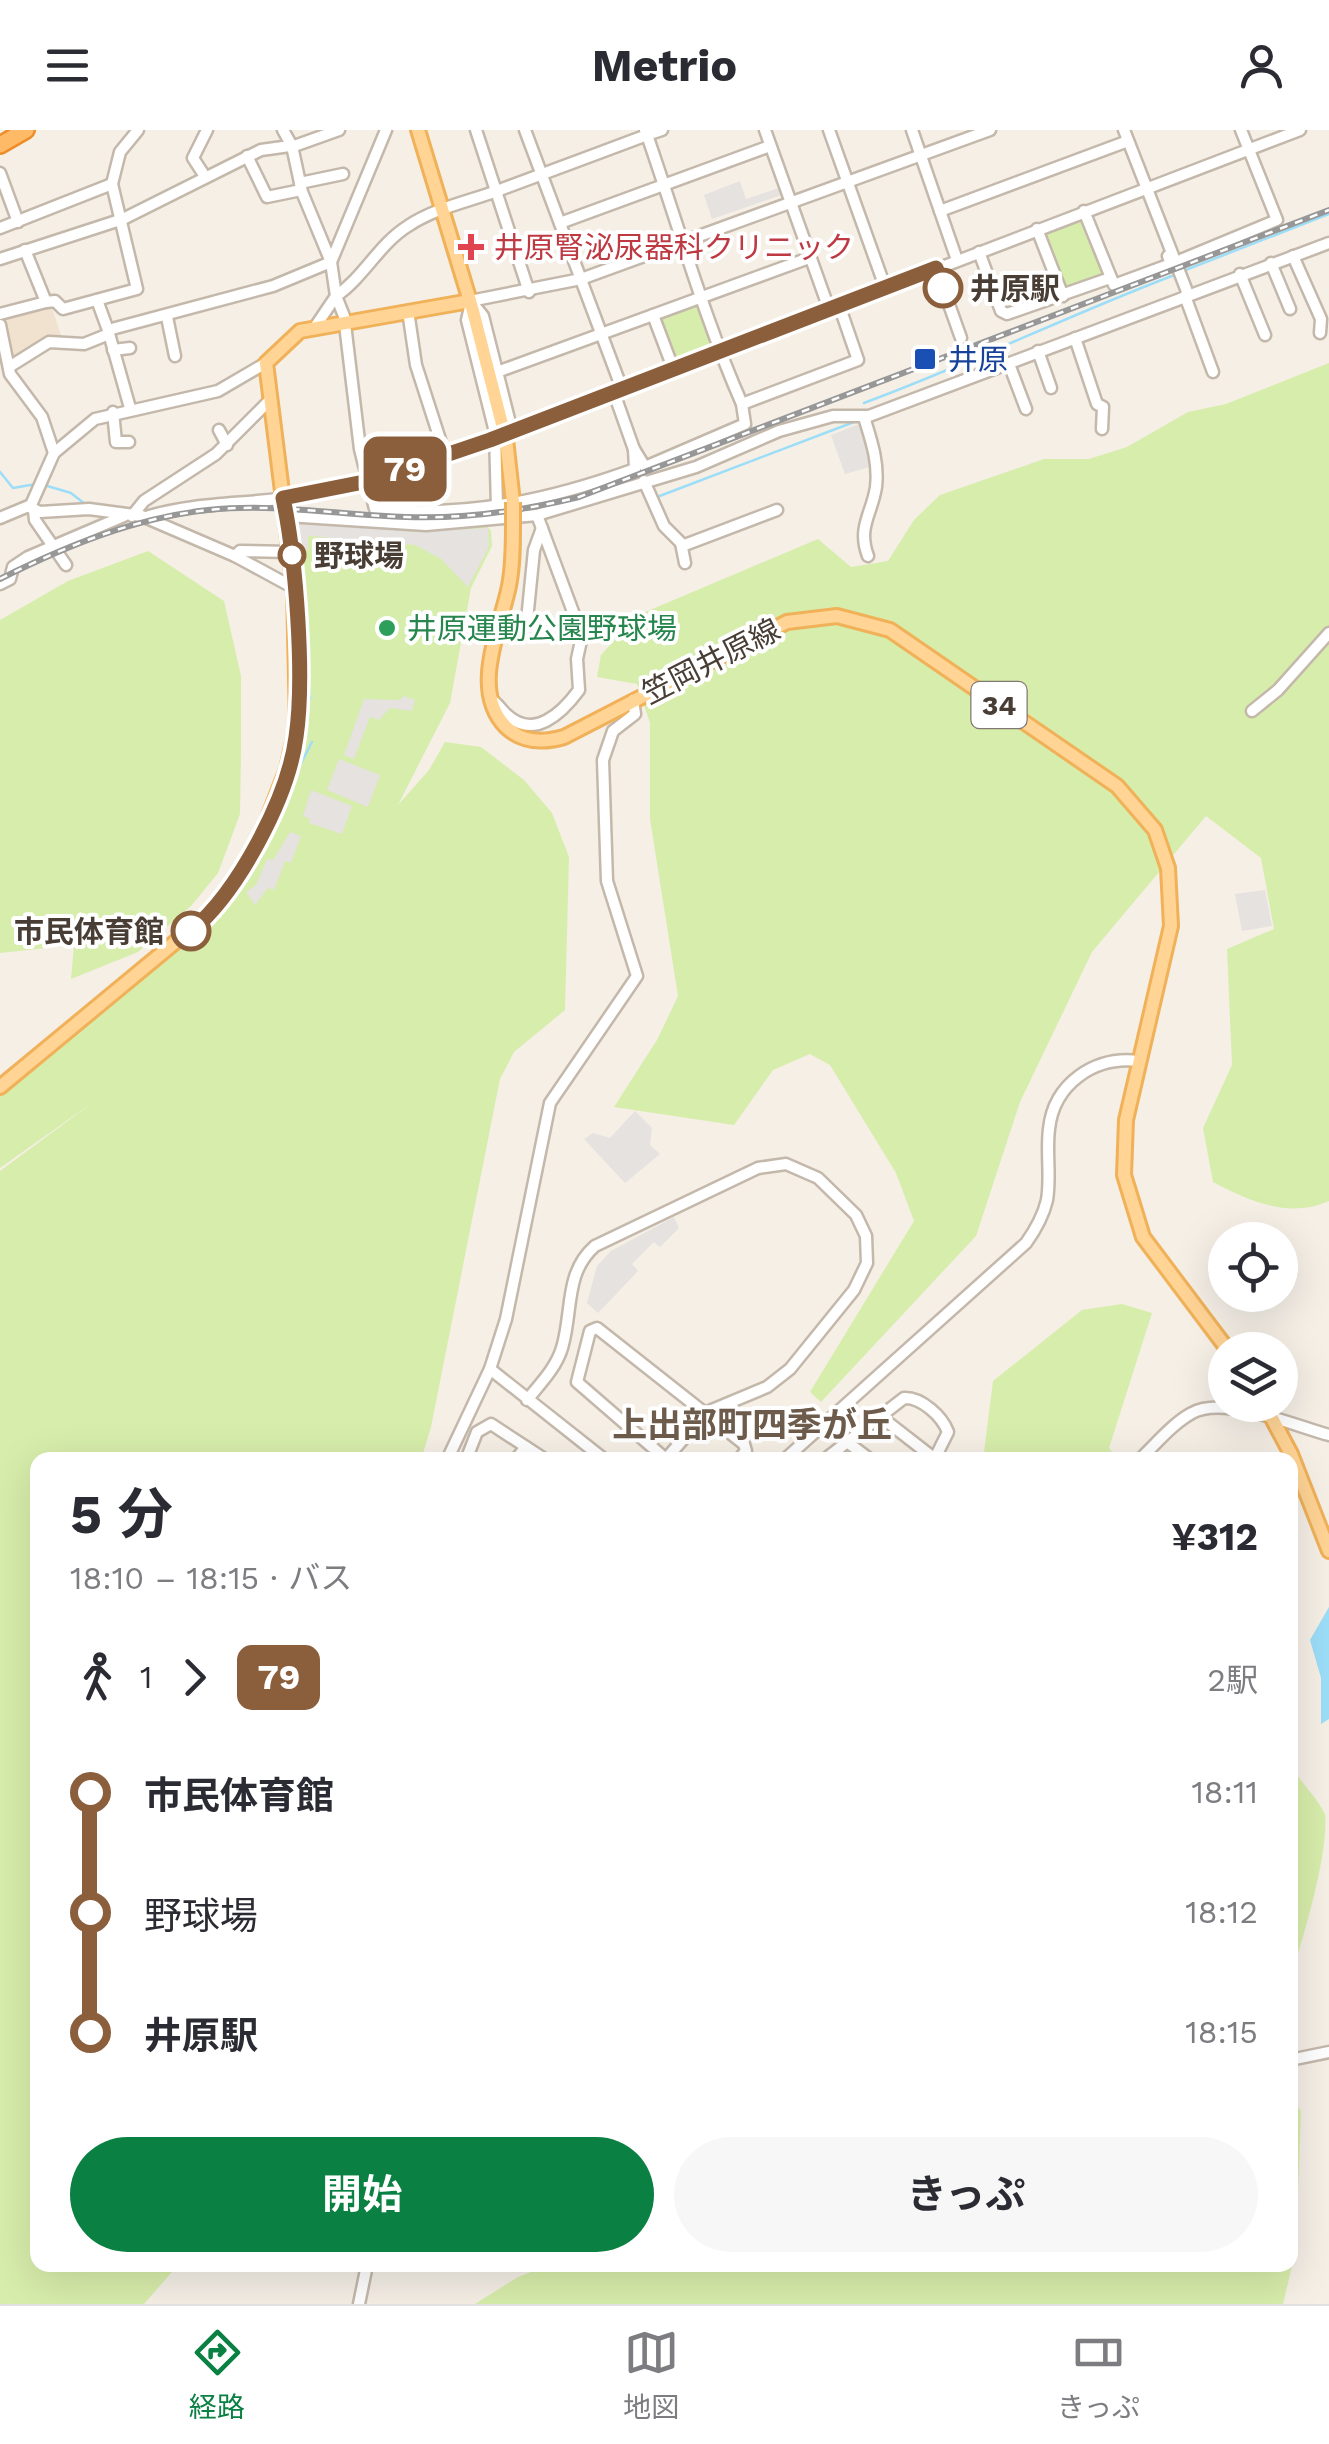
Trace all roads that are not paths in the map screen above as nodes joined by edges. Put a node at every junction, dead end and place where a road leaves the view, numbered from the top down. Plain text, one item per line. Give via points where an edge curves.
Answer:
1 (10, 130) edge
2 (26, 130) edge
3 (138, 130) edge
4 (208, 130) edge
5 (283, 130) edge
6 (339, 130) edge
7 (386, 130) edge
8 (418, 130) edge
9 (476, 130) edge
10 (525, 130) edge
11 (662, 130) edge
12 (765, 130) edge
13 (833, 130) edge
14 (912, 130) edge
15 (990, 130) edge
16 (1140, 130) edge
17 (1242, 130) edge
18 (1300, 130) edge
19 (646, 133) edge
20 (1126, 135) edge
21 (0, 136) edge
22 (0, 146) edge
23 (292, 146) junction
24 (770, 146) junction
25 (1248, 149) junction
26 (920, 155) junction
27 (247, 156) junction
28 (0, 173) edge
29 (343, 174) dead end
30 (542, 174) junction
31 (204, 175) junction
32 (850, 181) junction
33 (112, 184) junction
34 (664, 185) junction
35 (301, 186) junction
36 (1145, 186) junction
37 (497, 191) junction
38 (791, 202) junction
39 (444, 210) junction
40 (940, 210) junction
41 (1084, 210) junction
42 (123, 219) junction
43 (18, 222) junction
44 (560, 223) junction
45 (0, 228) edge
46 (1037, 229) junction
47 (1165, 238) junction
48 (684, 242) junction
49 (1329, 243) edge
50 (25, 250) junction
51 (979, 252) junction
52 (1293, 256) junction
53 (809, 258) junction
54 (0, 260) edge
55 (957, 260) junction
56 (331, 262) junction
57 (1176, 262) junction
58 (1271, 263) junction
59 (936, 268) junction
60 (1240, 274) junction
61 (1110, 278) junction
62 (581, 279) junction
63 (888, 286) junction
64 (529, 292) junction
65 (1187, 295) junction
66 (336, 296) junction
67 (703, 296) junction
68 (1062, 296) junction
69 (98, 300) junction
70 (470, 301) junction
71 (46, 302) junction
72 (834, 307) junction
73 (1290, 309) dead end
74 (408, 311) junction
75 (0, 314) edge
76 (653, 315) junction
77 (166, 317) junction
78 (345, 322) junction
79 (0, 324) edge
80 (315, 327) junction
81 (109, 332) junction
82 (602, 333) junction
83 (1320, 333) dead end
84 (1264, 336) dead end
85 (961, 338) dead end
86 (1075, 338) junction
87 (130, 348) dead end
88 (722, 349) junction
89 (113, 350) junction
90 (1038, 351) junction
91 (175, 356) dead end
92 (266, 363) junction
93 (1008, 364) junction
94 (9, 367) junction
95 (672, 368) junction
96 (497, 372) junction
97 (1214, 372) dead end
98 (1052, 388) dead end
99 (618, 391) junction
100 (268, 402) junction
101 (742, 404) junction
102 (130, 408) junction
103 (1026, 408) dead end
104 (112, 412) junction
105 (864, 416) junction
106 (1102, 429) dead end
107 (219, 430) dead end
108 (504, 434) junction
109 (128, 442) dead end
110 (227, 445) junction
111 (634, 449) junction
112 (54, 453) junction
113 (445, 454) junction
114 (369, 481) junction
115 (645, 482) junction
116 (283, 498) junction
117 (498, 507) junction
118 (32, 509) junction
119 (777, 510) dead end
120 (131, 514) junction
121 (537, 515) junction
122 (287, 516) junction
123 (146, 517) junction
124 (0, 518) edge
125 (435, 518) junction
126 (542, 527) junction
127 (52, 546) junction
128 (682, 546) junction
129 (292, 552) junction
130 (237, 554) junction
131 (868, 556) dead end
132 (685, 563) dead end
133 (66, 565) dead end
134 (0, 584) edge
135 (294, 588) junction
136 (527, 620) dead end
137 (1329, 633) edge
138 (490, 698) junction
139 (633, 700) junction
140 (1252, 712) dead end
141 (1138, 1061) junction
142 (0, 1087) edge
143 (1214, 1332) edge
144 (490, 1369) junction
145 (527, 1400) junction
146 (1208, 1409) edge
147 (707, 1412) junction
148 (882, 1417) junction
149 (1275, 1422) edge
150 (1279, 1422) edge
151 (1329, 1435) edge
152 (847, 1442) junction
153 (526, 1447) junction
154 (451, 1452) edge
155 (470, 1452) edge
156 (522, 1452) edge
157 (534, 1452) edge
158 (595, 1452) edge
159 (657, 1452) edge
160 (673, 1452) edge
161 (745, 1452) edge
162 (793, 1452) edge
163 (834, 1452) edge
164 (860, 1452) edge
165 (926, 1452) edge
166 (938, 1452) edge
167 (1148, 1452) edge
168 (1288, 1452) edge
169 (1298, 1474) edge
170 (1328, 1544) edge
171 (1329, 2052) edge
172 (1298, 2058) edge
173 (365, 2272) edge
174 (359, 2304) edge

1 - 21 highway
2 - 22 highway
3 - 33 street via 120,152
4 - 31 street via 195,141 194,158
5 - 23 street
6 - 23 street
7 - 56 street
8 - 39 main road
9 - 37 street
10 - 30 street
11 - 19 street
12 - 24 street
13 - 32 street
14 - 26 street
15 - 26 street
16 - 20 street
17 - 25 street
18 - 25 street
19 - 30 street
19 - 34 street
20 - 36 street
20 - 40 street
23 - 27 street
23 - 35 street
24 - 34 street
24 - 38 street
25 - 36 street
25 - 57 street via 1277,220
26 - 32 street
26 - 40 street
27 - 31 street
27 - 35 street via 267,197
28 - 43 street
29 - 35 street
30 - 37 street
30 - 44 street
31 - 42 street
32 - 38 street
32 - 63 street
33 - 42 street
33 - 43 street
34 - 44 street
34 - 48 street
35 - 56 street
36 - 41 street
36 - 47 street
37 - 39 street
37 - 64 street
38 - 48 street
38 - 53 street
39 - 66 street via 390,239
39 - 70 main road
40 - 55 street
41 - 46 street
41 - 61 street
42 - 50 street
42 - 69 street via 139,293
43 - 45 street
44 - 62 street
46 - 51 street
46 - 68 street
47 - 57 street
47 - 61 street via 1171,264 1114,285
48 - 62 street
48 - 67 street
49 - 52 street
50 - 54 street
50 - 71 street
51 - 55 street
51 - 68 street via 1004,313
52 - 58 street
52 - 83 street via 1321,319
53 - 67 street
53 - 72 street
55 - 59 street
56 - 66 street
56 - 77 street
57 - 65 street
58 - 60 street
58 - 73 street
59 - 63 street
59 - 85 street
60 - 65 street
60 - 84 street
61 - 68 street
62 - 64 street
62 - 82 street
63 - 72 street
64 - 70 street
65 - 86 street
65 - 97 street
66 - 78 street
66 - 80 street
67 - 76 street
67 - 88 street
69 - 71 street via 63,309
69 - 81 street
70 - 74 main road
70 - 96 street via 483,316
70 - 108 main road
71 - 75 street
72 - 88 street
72 - 101 street via 858,360
74 - 78 main road
74 - 113 street via 416,365
76 - 82 street
76 - 95 street
77 - 81 street
77 - 91 street
78 - 80 main road
78 - 114 street
79 - 94 street
80 - 92 main road via 297,333
81 - 89 street
81 - 94 street via 84,344 50,342
82 - 96 street
82 - 99 street
86 - 90 street
86 - 106 street via 1103,407
87 - 89 street
88 - 95 street
88 - 101 street
89 - 102 street
90 - 93 street
90 - 98 street
92 - 100 main road
92 - 102 street via 218,391
93 - 103 street
93 - 105 street
94 - 112 street via 42,417
95 - 99 street
96 - 108 street
99 - 108 street
99 - 111 street
100 - 110 street
100 - 116 main road
101 - 111 street via 744,426 698,447 645,466
102 - 104 street
104 - 109 street via 116,442
104 - 112 street
105 - 115 street via 779,430 696,468
105 - 131 street via 876,465 874,498 862,522
107 - 110 street
108 - 113 street
108 - 117 street
108 - 138 main road, bridge via 512,568 490,666
110 - 120 street
111 - 115 street
111 - 117 street via 635,469
112 - 118 street
113 - 114 street
114 - 116 street
114 - 125 street via 376,510
115 - 121 street
115 - 128 street via 664,526
116 - 122 main road
116 - 123 street
117 - 125 street
118 - 120 street
118 - 124 street
118 - 127 street
119 - 128 street
120 - 123 street
120 - 127 street
121 - 125 street
121 - 126 street
122 - 125 street
122 - 129 main road
123 - 130 street
126 - 136 street
126 - 138 street via 582,636 579,690 552,719 532,725
127 - 133 street
127 - 134 street via 16,564
128 - 132 street
129 - 130 street
129 - 135 main road
130 - 135 street
135 - 142 main road via 296,738 242,874 204,920
137 - 140 street
138 - 139 main road, 笠岡井原線 / 34 via 512,732 539,742 564,737
139 - 141 main road, 笠岡井原線 / 34 via 777,626 805,617 852,617 906,640 1093,769 1144,814 1162,846 1171,884 1168,940
139 - 144 street via 635,714 613,732 603,760 607,881 637,976 550,1103 520,1261
141 - 143 main road, 笠岡井原線 / 34 via 1123,1136 1133,1217
141 - 162 street via 1100,1063 1060,1097 1050,1124 1044,1211 1026,1243
144 - 145 street
144 - 154 street
145 - 147 street via 558,1358 572,1284 596,1246 742,1174 777,1164 802,1167 862,1224 868,1250 862,1278 780,1379
145 - 158 street
146 - 167 street via 1189,1414
147 - 159 street via 597,1328 590,1331 577,1382
147 - 160 street
147 - 161 street
148 - 152 street
148 - 165 street
148 - 166 street via 904,1398 914,1398 944,1420 948,1432
149 - 168 main road
150 - 151 street
152 - 163 street
152 - 164 street
153 - 155 street via 484,1424
153 - 156 street
153 - 157 street
169 - 170 main road
171 - 172 street
173 - 174 street

